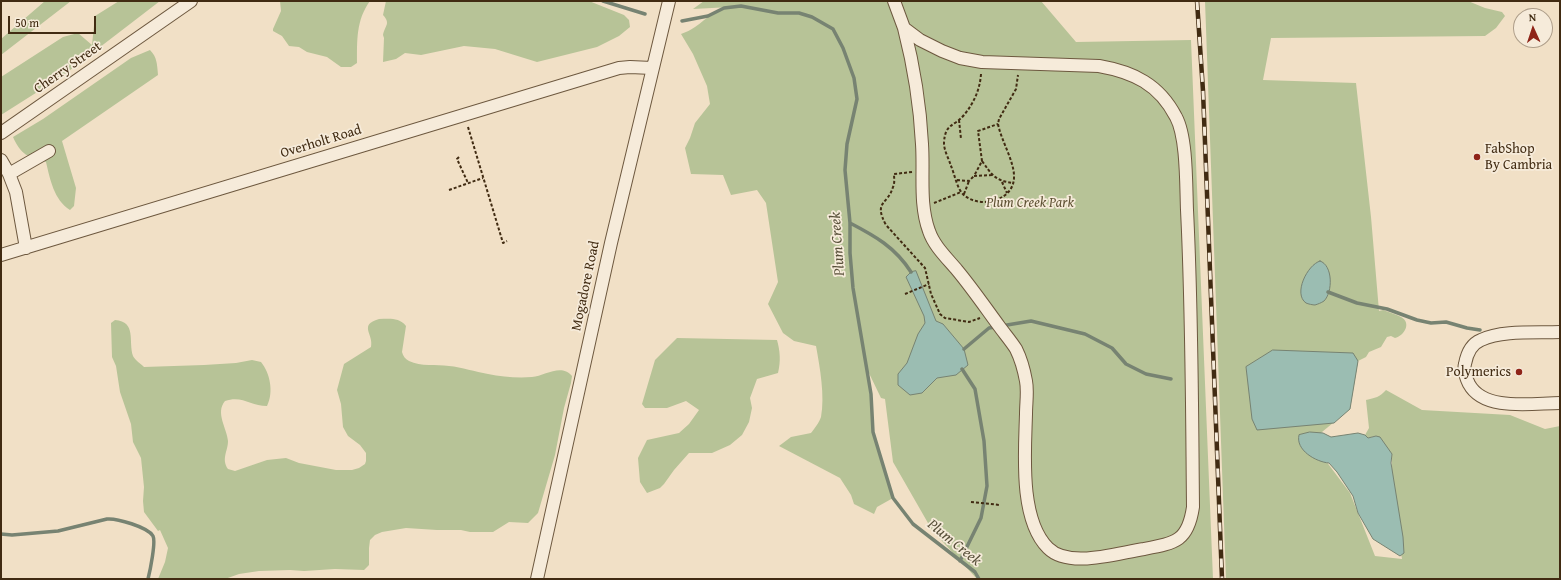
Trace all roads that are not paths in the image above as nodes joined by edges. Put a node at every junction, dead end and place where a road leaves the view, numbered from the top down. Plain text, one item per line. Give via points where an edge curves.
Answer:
1 (191, 1) edge
2 (669, 1) edge
3 (894, 1) edge
4 (904, 28) junction
5 (652, 68) junction
6 (1, 133) edge
7 (49, 151) dead end
8 (1, 160) edge
9 (9, 174) junction
10 (26, 248) junction
11 (1, 255) edge
12 (1560, 332) edge
13 (1560, 403) edge
14 (536, 579) edge

1 - 6 street, Cherry Street
2 - 5 street, Mogadore Road
3 - 4 street
4 - 4 street via 921,114 923,204 930,234 1016,349 1022,364 1026,382 1028,502 1039,536 1049,549 1061,556 1074,559 1160,546 1176,540 1186,533 1191,522 1193,500 1191,276 1185,163 1181,129 1176,117 1159,92 1148,83 1117,69 1099,66 982,62 960,58 920,40
5 - 10 street, Overholt Road via 630,67 612,70
5 - 14 street, Mogadore Road
7 - 9 street
8 - 9 street
9 - 10 street via 16,192
10 - 11 street, Overholt Road
12 - 13 street via 1492,336 1480,340 1472,346 1466,356 1464,367 1466,377 1478,396 1507,404

